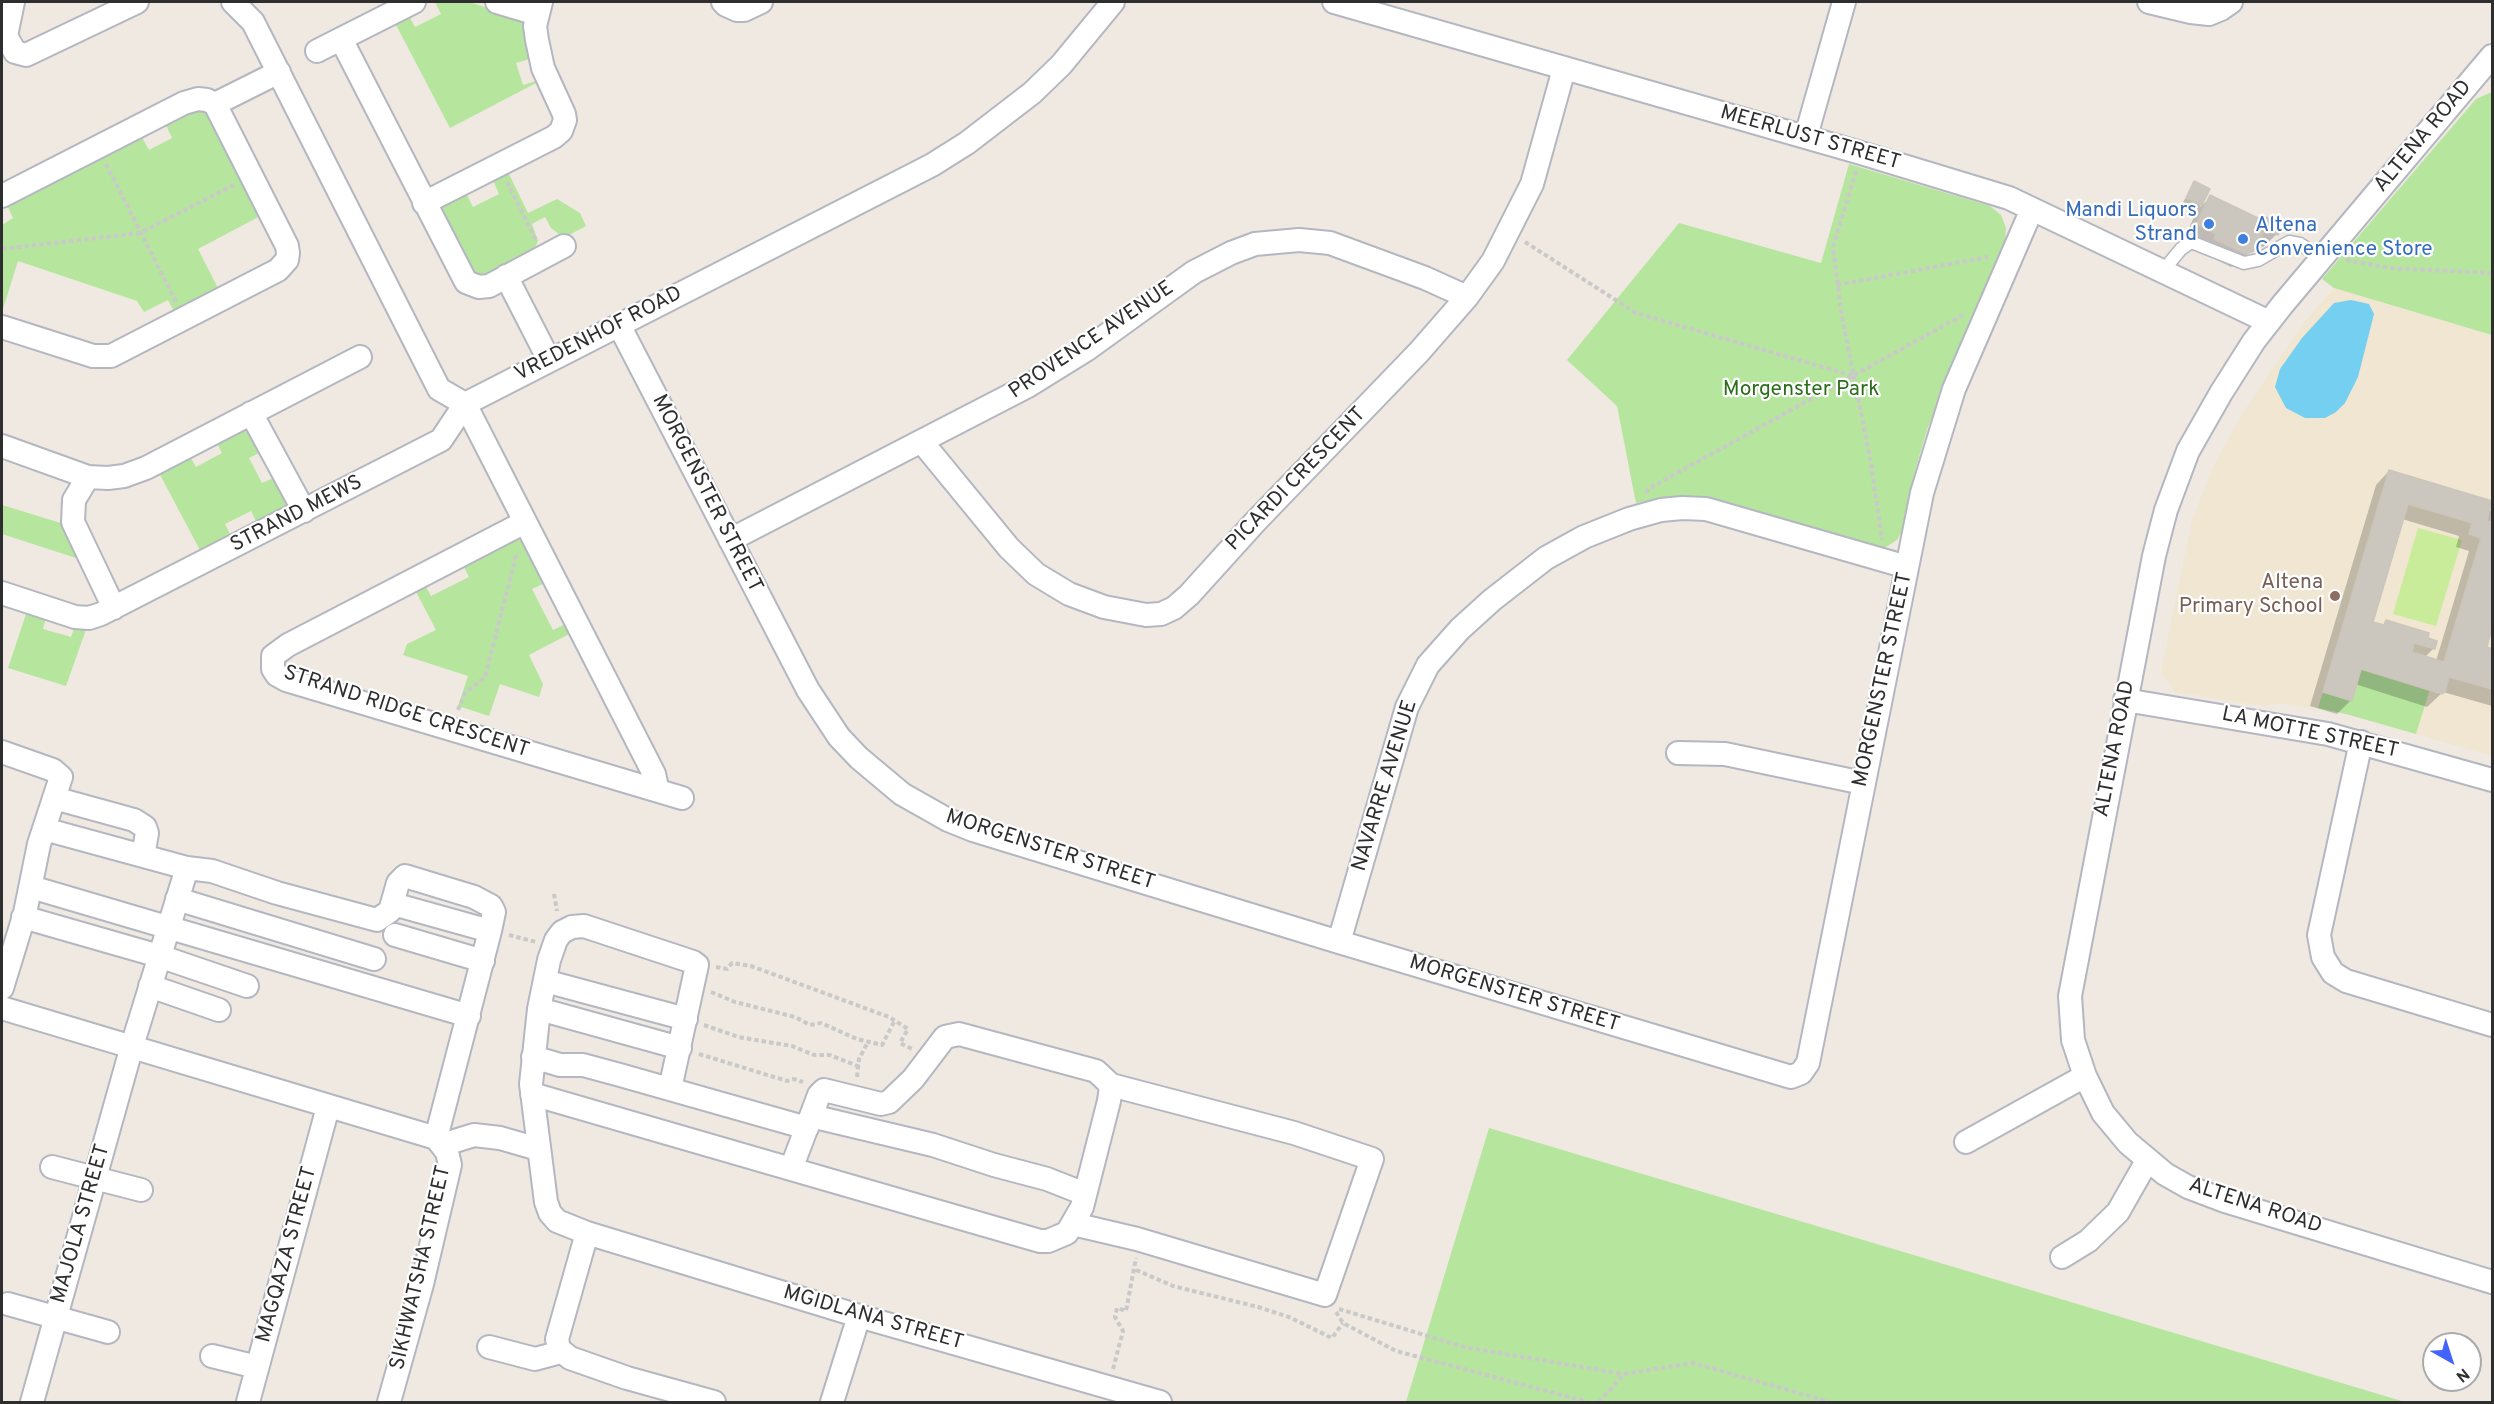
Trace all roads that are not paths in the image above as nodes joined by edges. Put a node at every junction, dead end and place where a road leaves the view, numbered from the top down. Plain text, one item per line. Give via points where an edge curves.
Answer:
1 (13, 2) edge
2 (137, 2) edge
3 (233, 2) edge
4 (414, 2) edge
5 (497, 2) edge
6 (723, 2) edge
7 (761, 2) edge
8 (1113, 2) edge
9 (1334, 2) edge
10 (1844, 2) edge
11 (2149, 2) edge
12 (2230, 2) edge
13 (539, 8) edge
14 (1380, 8) edge
15 (341, 39) junction
16 (317, 51) dead end
17 (2492, 59) edge
18 (1564, 69) junction
19 (279, 72) junction
20 (215, 104) junction
21 (1806, 136) junction
22 (2, 196) edge
23 (424, 203) junction
24 (2032, 209) junction
25 (554, 251) road end
26 (2322, 258) junction
27 (2162, 272) junction
28 (506, 276) junction
29 (1467, 297) junction
30 (2269, 322) junction
31 (619, 325) junction
32 (2, 327) edge
33 (360, 357) dead end
34 (549, 360) junction
35 (465, 404) junction
36 (251, 413) junction
37 (922, 442) junction
38 (2, 446) edge
39 (88, 477) junction
40 (304, 511) junction
41 (525, 522) junction
42 (730, 540) junction
43 (1907, 567) junction
44 (2, 593) edge
45 (114, 608) junction
46 (2125, 700) junction
47 (2361, 742) junction
48 (2, 752) edge
49 (1678, 753) dead end
50 (2493, 780) edge
51 (1863, 783) junction
52 (655, 790) junction
53 (54, 798) junction
54 (682, 798) dead end
55 (44, 829) junction
56 (143, 856) junction
57 (188, 868) junction
58 (31, 887) junction
59 (177, 899) junction
60 (393, 904) junction
61 (23, 917) junction
62 (168, 928) junction
63 (490, 931) junction
64 (395, 935) dead end
65 (1339, 942) junction
66 (159, 956) junction
67 (374, 959) dead end
68 (483, 961) junction
69 (545, 981) junction
70 (150, 986) junction
71 (247, 986) dead end
72 (2, 988) edge
73 (2, 1008) edge
74 (539, 1009) junction
75 (219, 1010) dead end
76 (469, 1016) junction
77 (686, 1020) junction
78 (2493, 1025) edge
79 (132, 1046) junction
80 (680, 1048) junction
81 (533, 1057) junction
82 (2085, 1077) junction
83 (1111, 1085) junction
84 (670, 1089) junction
85 (532, 1094) junction
86 (328, 1107) junction
87 (809, 1122) junction
88 (439, 1141) junction
89 (1966, 1142) dead end
90 (538, 1149) junction
91 (2147, 1161) junction
92 (52, 1167) dead end
93 (791, 1170) junction
94 (95, 1177) junction
95 (141, 1190) dead end
96 (1085, 1194) junction
97 (1073, 1224) junction
98 (587, 1233) junction
99 (2062, 1257) dead end
100 (2493, 1282) edge
101 (8, 1304) dead end
102 (859, 1316) junction
103 (56, 1318) junction
104 (108, 1332) dead end
105 (489, 1347) dead end
106 (561, 1352) junction
107 (212, 1356) dead end
108 (257, 1367) junction
109 (1095, 1393) edge
110 (32, 1402) edge
111 (248, 1402) edge
112 (389, 1402) edge
113 (714, 1402) edge
114 (832, 1402) edge
115 (1160, 1402) edge

1 - 2 street via 6,36 15,52 26,55
3 - 19 street via 253,22
4 - 15 street
5 - 13 street
6 - 7 street via 731,9 744,10
8 - 31 street, VREDENHOF ROAD via 1061,65 1024,100 967,143 932,165
9 - 14 street, MEERLUST STREET
10 - 21 street
11 - 12 street via 2209,14
13 - 23 street via 535,26 543,68 564,114 564,126 554,137
14 - 18 street, MEERLUST STREET
15 - 16 street
15 - 23 street
17 - 26 street, ALTENA ROAD
18 - 21 street, MEERLUST STREET
18 - 29 street, PICARDI CRESCENT via 1532,184 1493,261
19 - 20 street
19 - 35 street via 439,388
20 - 22 street via 190,100
20 - 32 street via 287,246 287,260 278,270 104,357
21 - 24 street, MEERLUST STREET via 2009,198
23 - 28 street via 466,282 484,287
24 - 27 street, MEERLUST STREET
24 - 43 street, MORGENSTER STREET via 1954,388 1922,493
25 - 28 street
26 - 27 lane via 2289,242 2258,260 2244,263 2191,242
26 - 30 street, ALTENA ROAD
27 - 30 street, MEERLUST STREET
28 - 34 street
29 - 37 street, PROVENCE AVENUE via 1330,243 1299,240 1255,244 1194,272 1086,350 1028,386
29 - 37 street, PICARDI CRESCENT via 1189,595 1161,614 1132,614 1104,607 1069,594 1036,574 1009,548
30 - 46 street, ALTENA ROAD via 2209,412 2179,471 2154,556
31 - 34 street, VREDENHOF ROAD
31 - 42 street, MORGENSTER STREET
33 - 36 street
34 - 35 street, VREDENHOF ROAD
35 - 40 street, STRAND MEWS via 441,440
35 - 41 street
36 - 39 street via 146,468 124,476
36 - 40 street
37 - 42 street, PROVENCE AVENUE
38 - 39 street
39 - 45 street via 74,500 73,522
40 - 45 street, STRAND MEWS
41 - 52 street via 654,774
41 - 52 street, STRAND RIDGE CRESCENT via 288,645 276,653 273,669 282,678
42 - 65 street, MORGENSTER STREET via 823,714 859,758 902,794 973,830
43 - 51 street, MORGENSTER STREET
43 - 65 street, NAVARRE AVENUE via 1707,509 1682,508 1629,519 1546,558 1460,629 1428,665 1407,707
44 - 45 street, STRAND MEWS via 75,617 89,618
46 - 47 street, LA MOTTE STREET via 2280,724
46 - 82 street, ALTENA ROAD via 2070,996 2073,1040
47 - 50 street, LA MOTTE STREET
47 - 78 street via 2319,935 2323,957 2333,973 2346,981
48 - 53 street via 58,773 61,777
49 - 51 street via 1725,754
51 - 65 street, MORGENSTER STREET via 1808,1063 1795,1076
52 - 54 street, STRAND RIDGE CRESCENT
53 - 55 street
53 - 56 street via 144,827 147,833
55 - 56 street
55 - 58 street
56 - 57 street
57 - 59 street, MAJOLA STREET
57 - 60 street via 212,871 376,920 386,915
58 - 61 street
58 - 62 street
59 - 62 street, MAJOLA STREET
59 - 67 street
60 - 63 street
60 - 63 street via 402,878 413,877 484,901 494,912
61 - 66 street
61 - 72 street
62 - 66 street, MAJOLA STREET
62 - 76 street
63 - 68 street
64 - 68 street
66 - 70 street, MAJOLA STREET
66 - 71 street
68 - 76 street
69 - 74 street
69 - 77 street
69 - 77 street via 556,940 562,932 584,926 693,962 696,975
70 - 75 street
70 - 79 street, MAJOLA STREET
73 - 79 street
74 - 80 street
74 - 81 street
76 - 88 street
77 - 80 street
79 - 86 street
79 - 94 street, MAJOLA STREET
80 - 84 street
81 - 84 street via 560,1065 583,1065
81 - 85 street
82 - 89 street
82 - 91 street, ALTENA ROAD via 2103,1113
83 - 87 street via 1096,1071 959,1034 945,1037 913,1079 889,1102 881,1104 824,1090
83 - 96 street
83 - 97 street via 1294,1133 1372,1159 1325,1295
84 - 87 street
85 - 90 street
85 - 93 street
86 - 88 street via 395,1124
86 - 108 street, MAGQAZA STREET
87 - 93 street
87 - 96 street via 933,1145
88 - 90 street via 474,1135
88 - 112 street, SIKHWATSHA STREET via 450,1165
90 - 98 street, MGIDLANA STREET via 550,1213 567,1227
91 - 99 street via 2118,1212 2088,1241
91 - 100 street, ALTENA ROAD via 2188,1187 2225,1201
92 - 94 street
93 - 97 street via 1040,1241 1060,1238
94 - 95 street
94 - 103 street, MAJOLA STREET
96 - 97 street
98 - 102 street, MGIDLANA STREET
98 - 106 street via 557,1340
101 - 103 street
102 - 109 street, MGIDLANA STREET
102 - 114 street
103 - 104 street
103 - 110 street, MAJOLA STREET
105 - 106 street via 535,1359
106 - 113 street via 627,1378
107 - 108 street
108 - 111 street, MAGQAZA STREET
109 - 115 street, MGIDLANA STREET

